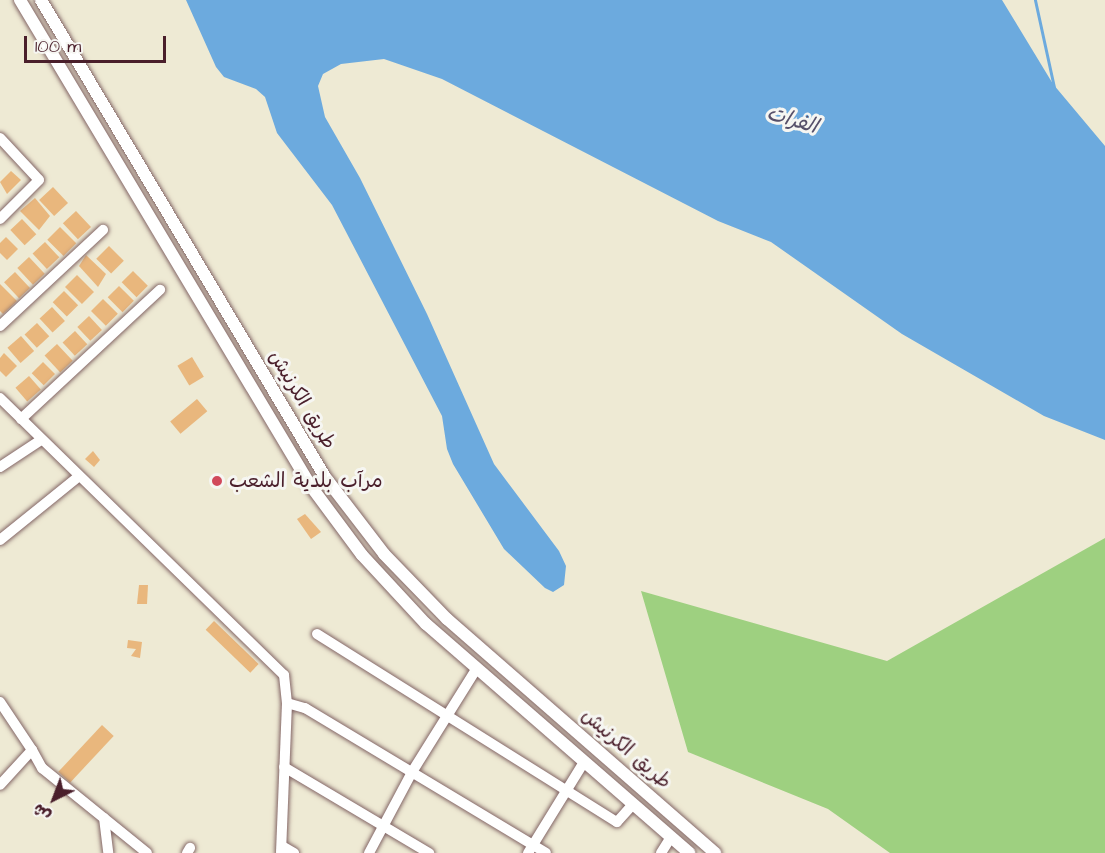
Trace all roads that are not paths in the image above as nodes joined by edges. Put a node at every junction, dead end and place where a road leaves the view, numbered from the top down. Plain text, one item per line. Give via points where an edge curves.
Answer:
1 (20, 0) edge
2 (41, 0) edge
3 (0, 138) edge
4 (0, 219) edge
5 (104, 230) dead end
6 (160, 290) dead end
7 (0, 326) edge
8 (0, 398) edge
9 (21, 420) junction
10 (41, 440) junction
11 (0, 467) edge
12 (78, 477) junction
13 (0, 540) edge
14 (317, 634) dead end
15 (477, 668) junction
16 (0, 702) edge
17 (287, 703) junction
18 (446, 718) junction
19 (32, 750) junction
20 (584, 762) junction
21 (284, 767) junction
22 (412, 772) junction
23 (0, 784) edge
24 (566, 791) junction
25 (633, 804) junction
26 (104, 818) junction
27 (383, 825) junction
28 (671, 837) junction
29 (281, 849) edge
30 (530, 849) edge
31 (108, 853) edge
32 (147, 853) edge
33 (294, 853) edge
34 (369, 853) edge
35 (429, 853) edge
36 (546, 853) edge
37 (661, 853) edge
38 (689, 853) edge
39 (715, 853) edge

1 - 15 main road, طريق الكرنيش via 310,485 362,555 426,624
2 - 39 main road, طريق الكرنيش via 325,477 384,554 447,618
3 - 4 street via 39,180
5 - 7 street
6 - 9 street
8 - 9 street
9 - 10 street
10 - 11 street
10 - 12 street
12 - 13 street
12 - 17 street via 284,675
14 - 18 street
15 - 18 street
15 - 20 main road, طريق الكرنيش
16 - 19 street
17 - 21 street
17 - 22 street via 305,708
18 - 22 street
18 - 24 street
19 - 23 street
19 - 26 street via 42,768
20 - 24 street
20 - 25 main road, طريق الكرنيش
21 - 27 street
21 - 29 street
22 - 27 street
22 - 30 street
24 - 25 street via 617,822
24 - 30 street
25 - 28 main road, طريق الكرنيش
26 - 31 street
26 - 32 street
27 - 34 street
27 - 35 street
28 - 37 street
28 - 38 main road, طريق الكرنيش
29 - 33 street
30 - 36 street

